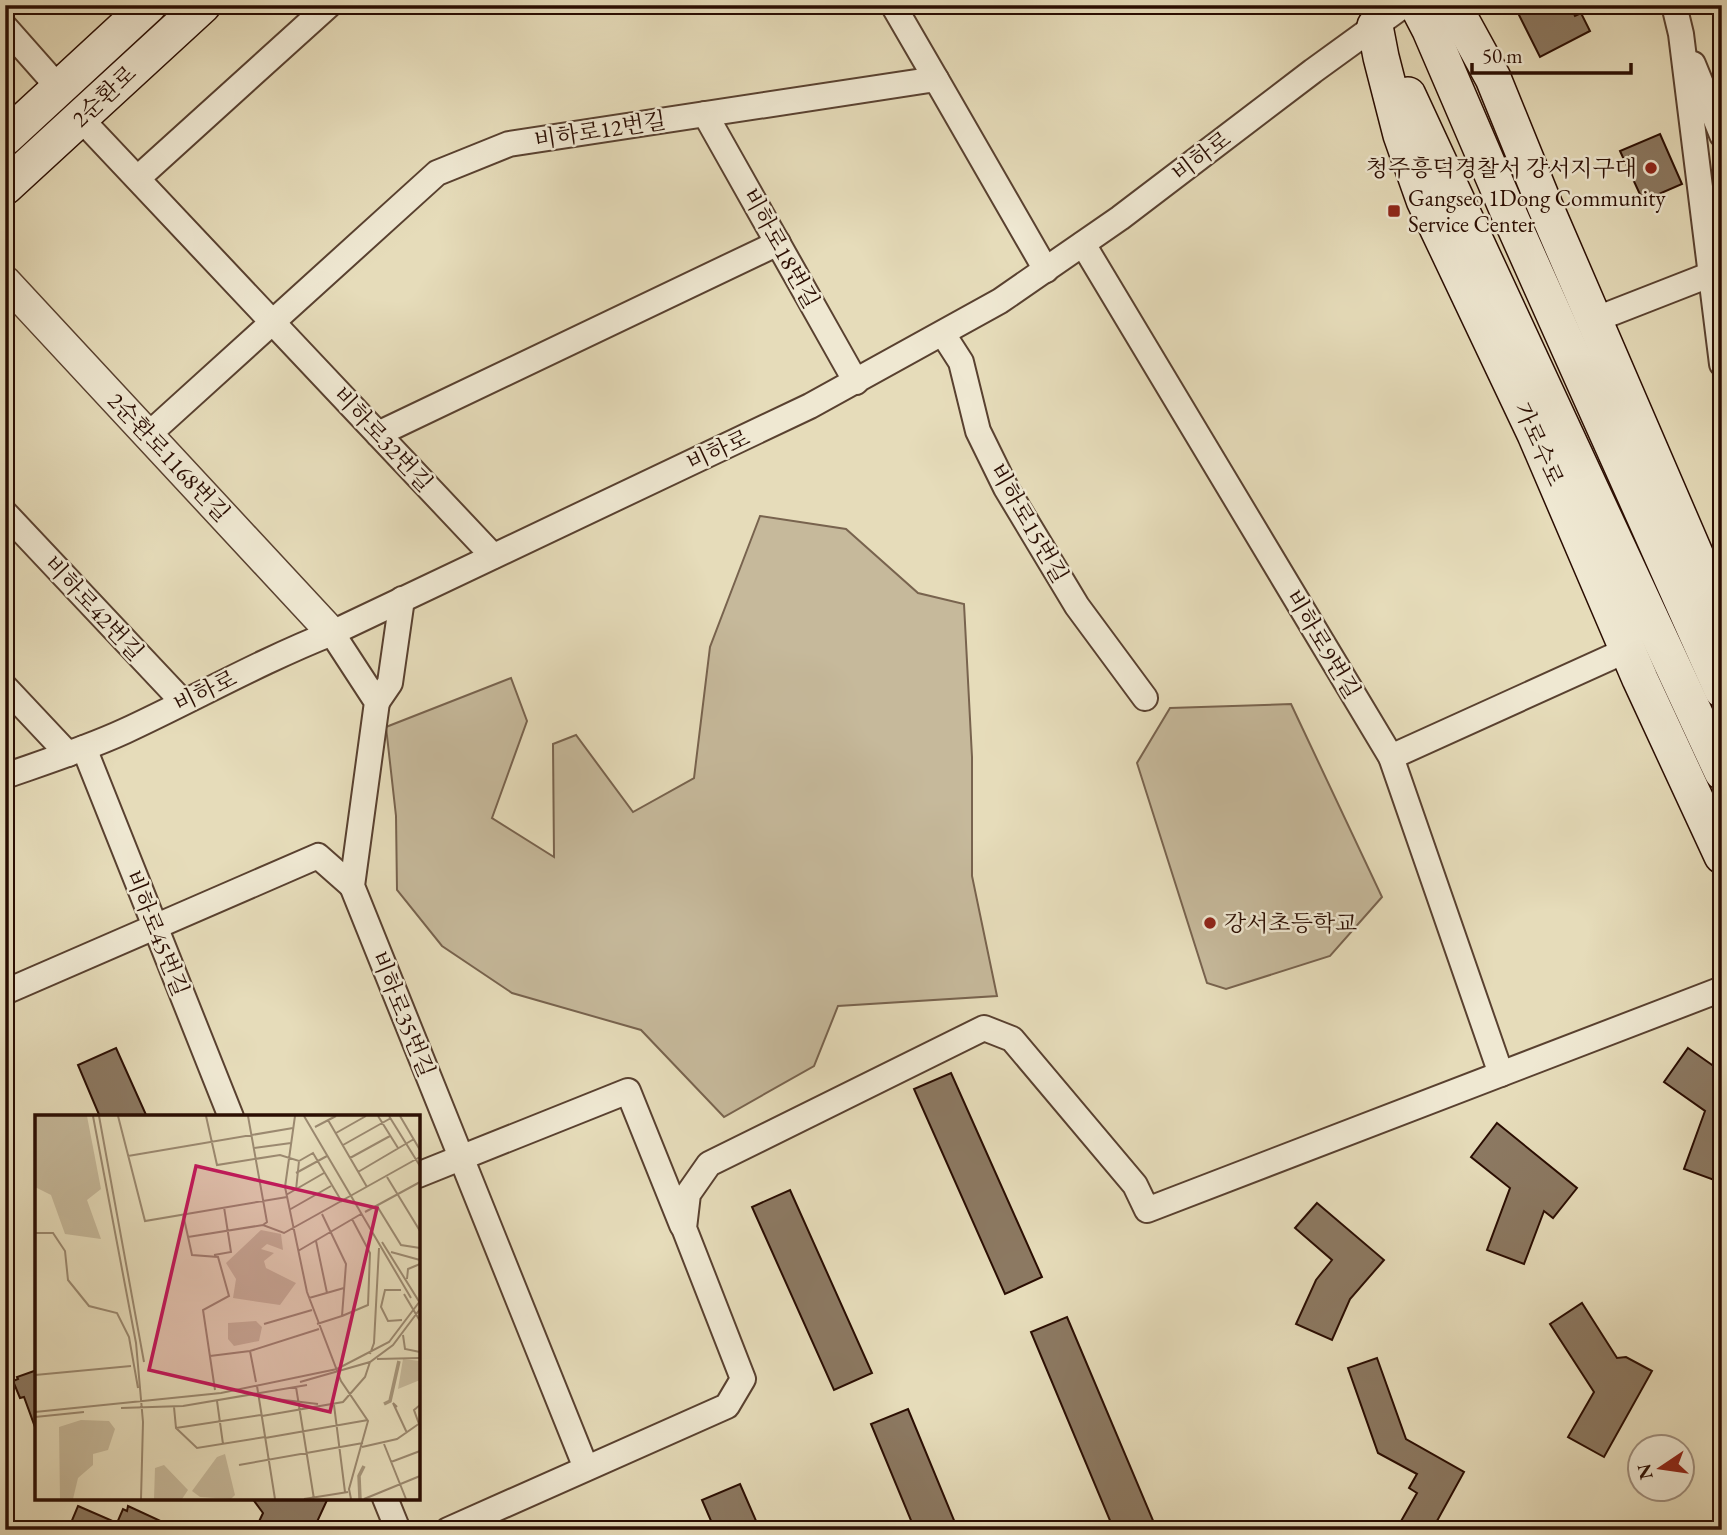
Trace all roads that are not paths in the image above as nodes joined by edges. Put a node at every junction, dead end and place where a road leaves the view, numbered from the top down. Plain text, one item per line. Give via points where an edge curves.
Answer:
1 (149, 5) edge
2 (203, 5) edge
3 (329, 5) edge
4 (893, 5) edge
5 (1404, 5) edge
6 (1417, 5) edge
7 (1452, 5) edge
8 (1674, 5) edge
9 (1368, 16) edge
10 (5, 27) edge
11 (1681, 34) junction
12 (936, 79) junction
13 (59, 88) junction
14 (705, 114) junction
15 (80, 118) junction
16 (1722, 135) edge
17 (5, 138) edge
18 (138, 178) junction
19 (5, 187) edge
20 (778, 243) junction
21 (1083, 244) junction
22 (1045, 270) junction
23 (1716, 273) edge
24 (9, 292) edge
25 (1594, 320) junction
26 (273, 322) junction
27 (943, 334) junction
28 (1722, 364) edge
29 (856, 382) junction
30 (378, 434) junction
31 (148, 435) junction
32 (5, 513) edge
33 (493, 556) junction
34 (402, 599) junction
35 (1714, 616) edge
36 (332, 633) junction
37 (1659, 636) junction
38 (1628, 650) junction
39 (5, 687) edge
40 (1722, 690) edge
41 (1145, 698) dead end
42 (183, 702) junction
43 (377, 702) junction
44 (76, 751) junction
45 (1391, 757) junction
46 (1722, 772) edge
47 (5, 776) edge
48 (1722, 856) edge
49 (352, 886) junction
50 (155, 928) junction
51 (1722, 989) edge
52 (5, 992) edge
53 (1501, 1074) junction
54 (230, 1115) edge
55 (461, 1158) junction
56 (420, 1174) edge
57 (684, 1229) junction
58 (586, 1468) junction
59 (386, 1500) edge
60 (398, 1530) edge
61 (448, 1530) edge

1 - 13 main road, 2순환로
2 - 15 main road, 2순환로
3 - 18 street
4 - 12 street
5 - 9 street, 비하로
6 - 35 main road via 1513,223
7 - 25 main road via 1493,78
8 - 11 street
9 - 21 street, 비하로 via 1313,71
9 - 37 main road, 가로수로
9 - 38 main road, 가로수로 via 1424,200 1535,434
10 - 13 street
11 - 16 street
11 - 23 street
12 - 14 street, 비하로12번길
12 - 22 street
13 - 17 main road, 2순환로
14 - 20 street, 비하로18번길
14 - 26 street, 비하로12번길 via 509,144 437,173
15 - 18 street, 비하로32번길
15 - 19 main road, 2순환로
18 - 26 street, 비하로32번길
20 - 29 street, 비하로18번길
20 - 30 street
21 - 22 street, 비하로
21 - 45 street, 비하로9번길
22 - 27 street, 비하로
23 - 25 street
23 - 28 street
24 - 31 street, 2순환로1168번길
25 - 35 main road
26 - 30 street, 비하로32번길
26 - 31 street, 비하로12번길
27 - 29 street, 비하로
27 - 41 street, 비하로15번길 via 961,362 978,431 1006,488 1077,606
29 - 33 street, 비하로
30 - 33 street, 비하로32번길
31 - 36 street, 2순환로1168번길
32 - 42 street, 비하로42번길
33 - 34 street, 비하로
34 - 36 street, 비하로
34 - 43 street, 비하로35번길 via 390,683
35 - 37 street
35 - 40 main road
36 - 42 street, 비하로
36 - 43 street
37 - 46 main road, 가로수로
38 - 45 street
38 - 48 main road, 가로수로
39 - 44 street
42 - 44 street, 비하로
43 - 49 street, 비하로35번길
44 - 47 street, 비하로
44 - 50 street, 비하로45번길
45 - 53 street, 비하로9번길
49 - 50 street via 317,856
49 - 55 street, 비하로35번길
50 - 52 street
50 - 54 street, 비하로45번길
51 - 53 street
53 - 57 street via 1147,1210 1135,1185 1012,1039 984,1028 709,1164 688,1194
55 - 56 street
55 - 57 street via 628,1091
55 - 58 street, 비하로35번길
57 - 58 street via 743,1379 727,1406
58 - 61 street
59 - 60 street

